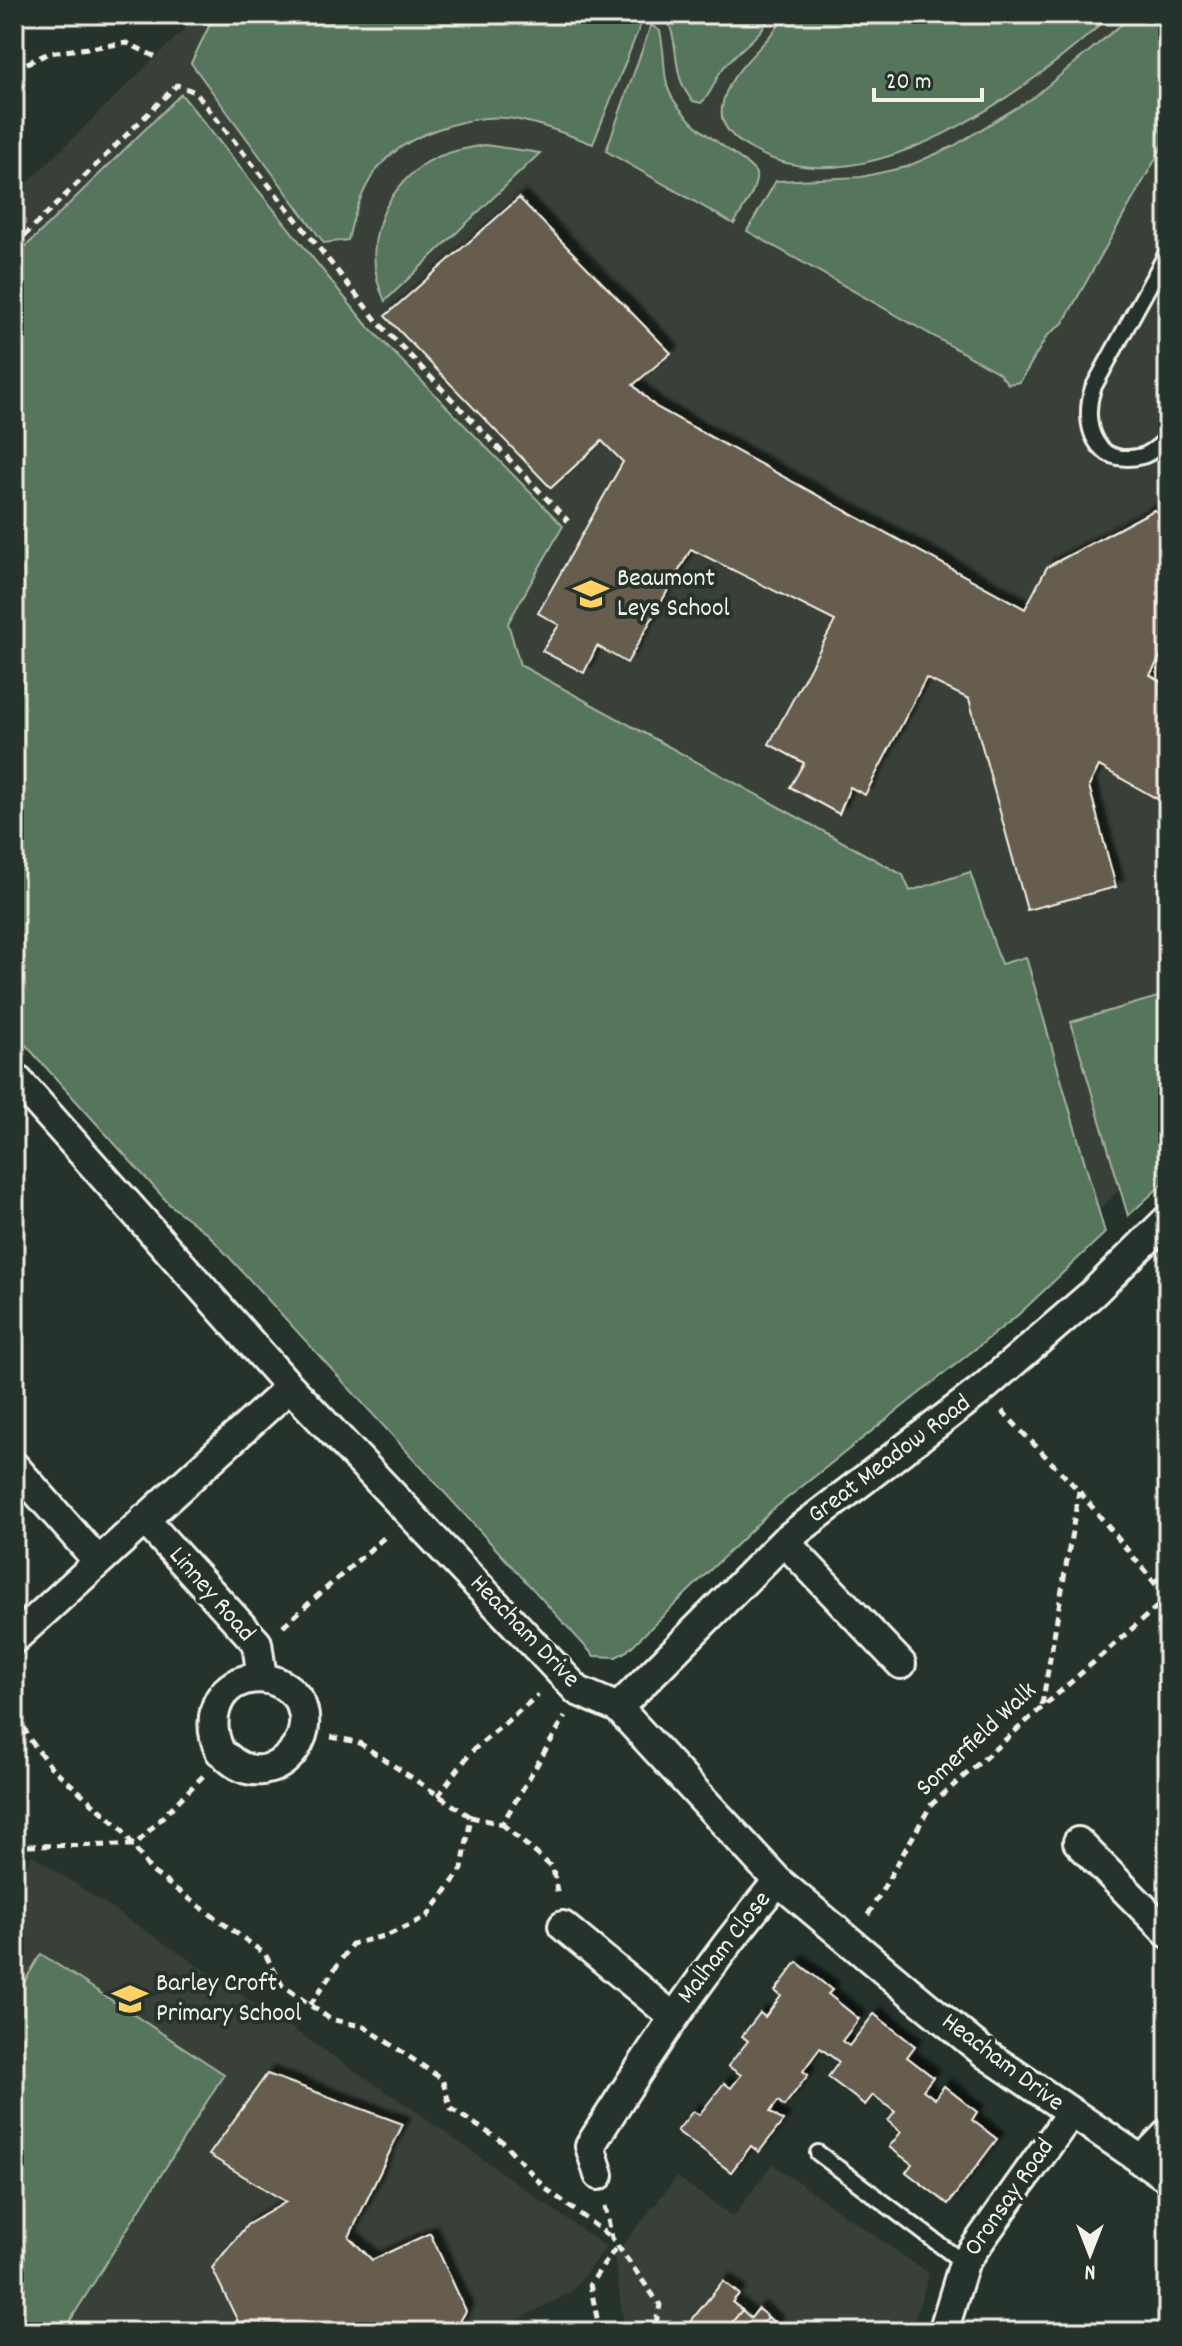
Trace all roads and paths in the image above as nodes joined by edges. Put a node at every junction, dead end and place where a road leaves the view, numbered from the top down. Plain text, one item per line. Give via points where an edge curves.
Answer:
1 (156, 57) dead end
2 (14, 69) edge
3 (14, 246) edge
4 (1168, 251) edge
5 (1168, 438) edge
6 (568, 521) dead end
7 (14, 1076) edge
8 (1168, 1219) edge
9 (290, 1387) junction
10 (981, 1390) junction
11 (14, 1466) edge
12 (1079, 1491) junction
13 (411, 1514) junction
14 (144, 1519) junction
15 (784, 1541) junction
16 (97, 1560) junction
17 (1168, 1569) edge
18 (1153, 1584) junction
19 (1167, 1598) edge
20 (282, 1626) dead end
21 (14, 1639) edge
22 (901, 1664) dead end
23 (262, 1678) junction
24 (571, 1683) junction
25 (14, 1701) edge
26 (1042, 1706) junction
27 (618, 1708) junction
28 (304, 1731) junction
29 (220, 1758) junction
30 (438, 1796) junction
31 (471, 1817) junction
32 (502, 1824) junction
33 (1078, 1842) dead end
34 (135, 1845) junction
35 (14, 1846) edge
36 (778, 1881) junction
37 (563, 1926) joint
38 (1168, 1933) edge
39 (852, 1943) junction
40 (310, 2005) junction
41 (672, 2016) junction
42 (1070, 2114) junction
43 (1168, 2133) edge
44 (818, 2153) dead end
45 (1141, 2161) junction
46 (599, 2175) joint
47 (1168, 2178) edge
48 (612, 2238) junction
49 (618, 2245) junction
50 (964, 2263) junction
51 (600, 2332) edge
52 (654, 2332) edge
53 (943, 2332) edge

1 - 2 path via 127,43 49,53
3 - 6 path via 177,85 195,92 377,321
4 - 5 lane via 1086,409 1089,431 1103,449 1121,458 1145,456
7 - 9 street, Heacham Drive
8 - 10 street, Great Meadow Road via 1092,1294
9 - 13 street, Heacham Drive
9 - 14 street
10 - 12 path, Somerfield Walk
10 - 15 street, Great Meadow Road
11 - 16 street
12 - 18 path, Somerfield Walk
12 - 26 path
13 - 20 path
13 - 24 street, Heacham Drive
14 - 16 street
14 - 23 street, Linney Road via 257,1643
15 - 22 street
15 - 27 street, Great Meadow Road
16 - 21 street
17 - 18 path
18 - 19 path, Somerfield Walk
19 - 26 path, Somerfield Walk
23 - 28 street, Linney Road via 290,1689 299,1701
23 - 29 street, Linney Road via 233,1685 221,1696 212,1725
24 - 27 street, Heacham Drive
24 - 30 path via 471,1752
24 - 32 path via 554,1740
25 - 34 path via 28,1737 50,1766
26 - 39 path, Somerfield Walk via 931,1805
27 - 36 street, Heacham Drive
28 - 29 street via 300,1746 278,1766 248,1769
28 - 30 path via 358,1742
29 - 34 path
30 - 31 path
31 - 32 path
31 - 40 path via 462,1869 427,1917 352,1944
32 - 37 path via 553,1868
33 - 38 street
34 - 35 path
34 - 40 path via 151,1871 265,1954 282,1985
36 - 39 street, Heacham Drive
36 - 41 street, Malham Close
37 - 41 street, Malham Close
39 - 42 street, Heacham Drive via 987,2055
40 - 48 path via 330,2019 365,2027 442,2079 451,2109 503,2142 545,2188
41 - 46 street, Malham Close via 590,2146
42 - 45 street, Heacham Drive
42 - 50 street, Oronsay Road
43 - 45 street
44 - 50 lane
45 - 47 street, Heacham Drive
46 - 48 path
48 - 49 path
49 - 51 path via 590,2284
49 - 52 path via 660,2305
50 - 53 street, Oronsay Road

